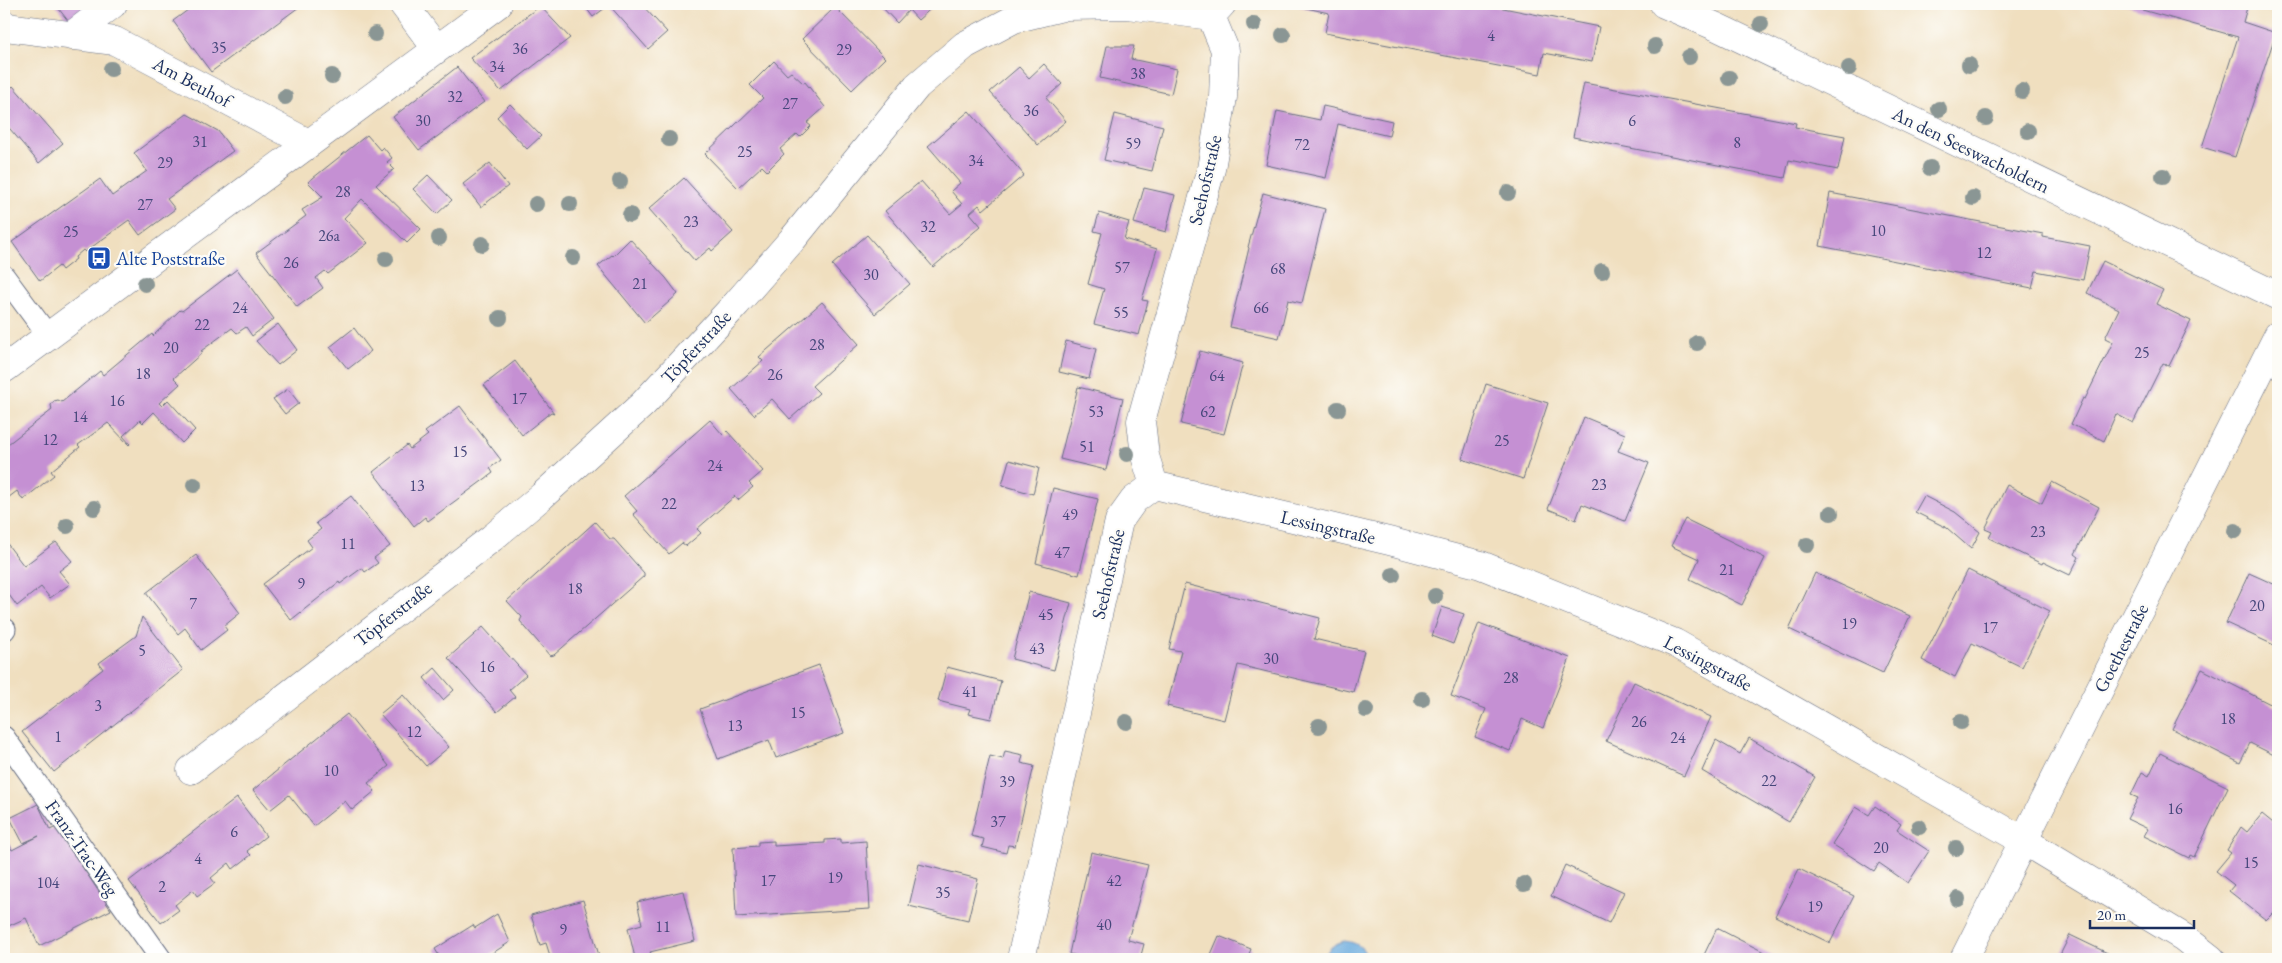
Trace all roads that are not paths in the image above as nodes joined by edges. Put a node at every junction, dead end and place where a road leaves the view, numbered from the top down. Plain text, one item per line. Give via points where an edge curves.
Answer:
1 (113, 4) edge
2 (403, 4) edge
3 (498, 4) edge
4 (1664, 4) edge
5 (1217, 10) edge
6 (4, 24) edge
7 (71, 36) junction
8 (436, 48) junction
9 (308, 143) junction
10 (4, 276) edge
11 (2278, 296) edge
12 (2278, 335) edge
13 (49, 337) junction
14 (4, 370) edge
15 (1154, 485) junction
16 (4, 737) edge
17 (190, 770) dead end
18 (2024, 841) junction
19 (161, 959) edge
20 (1021, 959) edge
21 (1964, 959) edge
22 (2211, 959) edge

1 - 7 street
2 - 8 street
3 - 8 street
4 - 11 street, An den Seeswacholdern
5 - 15 street, Seehofstraße via 1225,50 1223,96 1211,169 1141,420 1145,456
5 - 17 street, Töpferstraße via 1128,5 1067,6 1014,19 965,45 917,86 792,240 629,417 492,538
6 - 7 street, Am Beuhof via 6,27
7 - 9 street, Am Beuhof via 115,41
8 - 9 street
9 - 13 street
10 - 13 lane
12 - 18 street, Goethestraße
13 - 14 street
15 - 18 street, Lessingstraße via 1481,565 1675,643
15 - 20 street, Seehofstraße via 1134,500 1120,521
16 - 19 lane, Franz-Trac-Weg
18 - 21 street, Goethestraße
18 - 22 street, Lessingstraße via 2183,937

